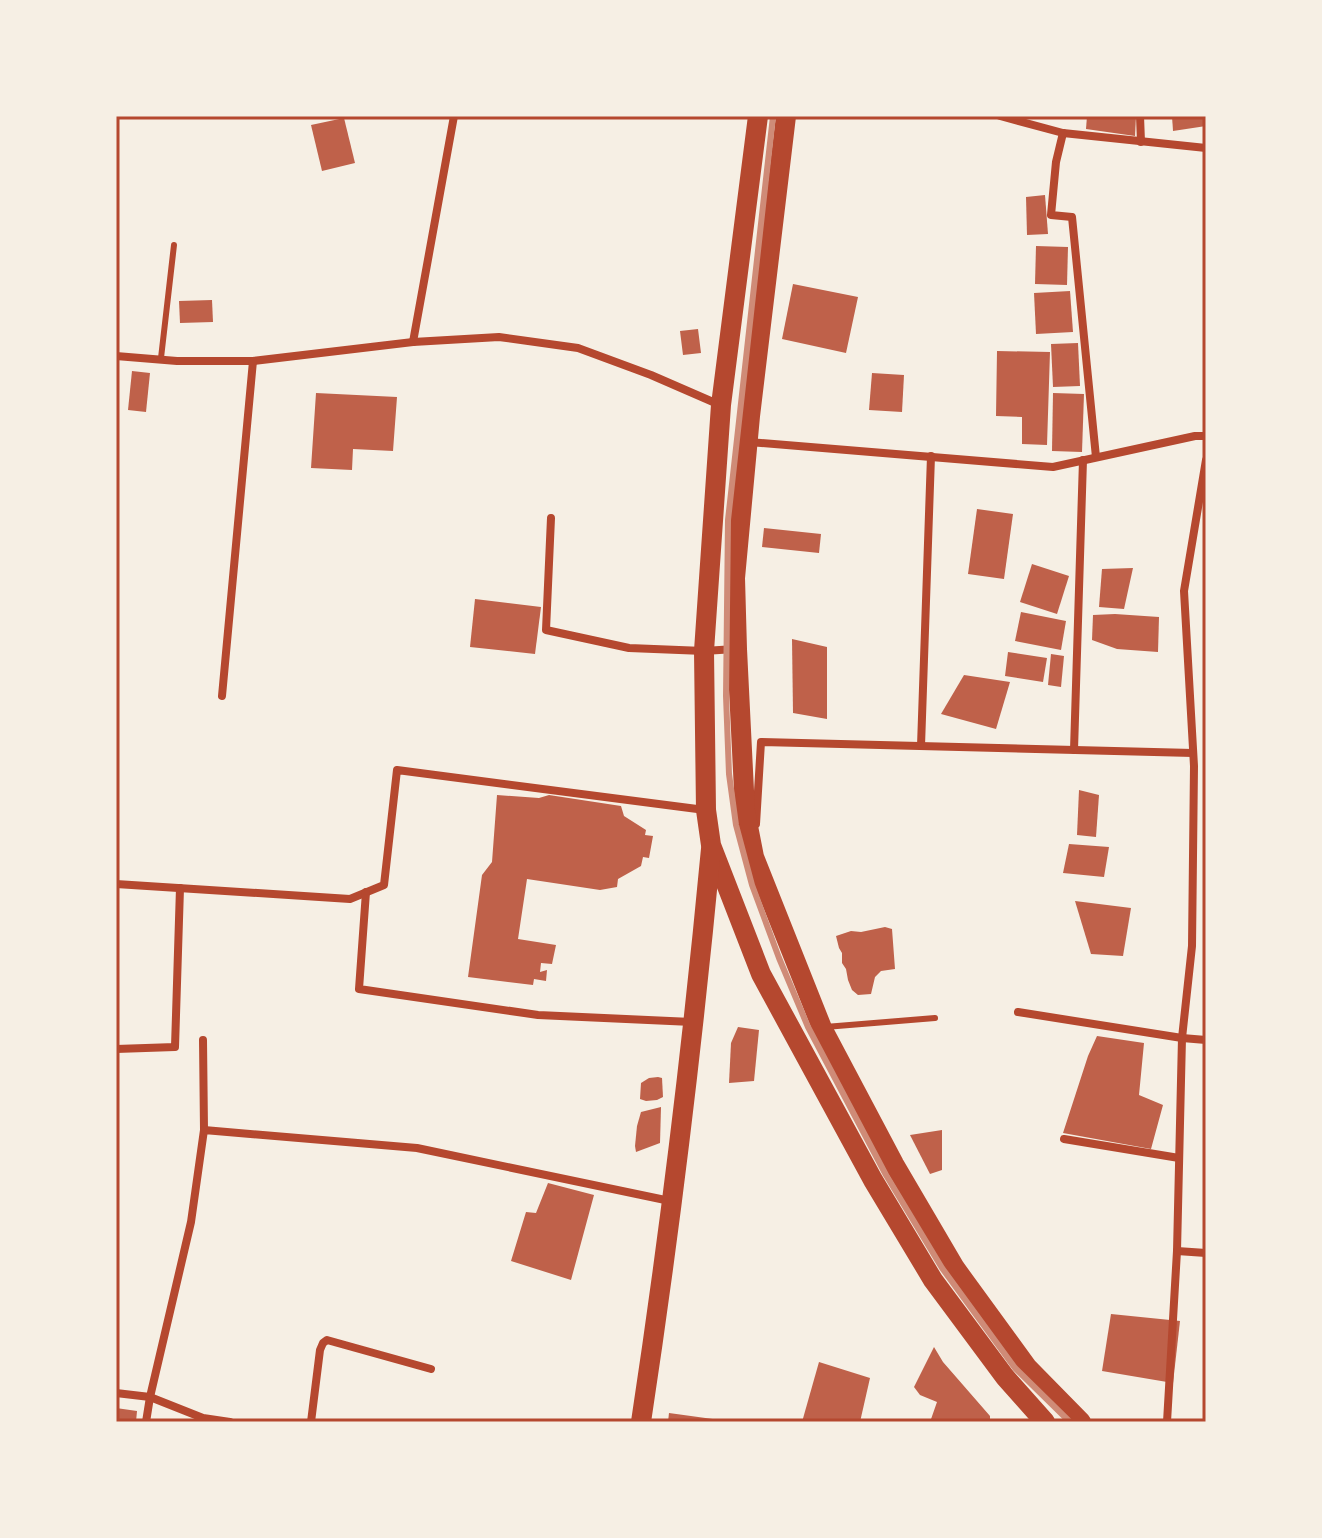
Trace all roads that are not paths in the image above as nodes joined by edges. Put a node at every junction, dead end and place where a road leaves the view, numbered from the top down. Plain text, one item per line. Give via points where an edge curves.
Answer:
1 (454, 116) edge
2 (758, 116) edge
3 (786, 116) edge
4 (1000, 116) edge
5 (1140, 116) edge
6 (1063, 133) junction
7 (1141, 142) junction
8 (1206, 148) edge
9 (174, 245) dead end
10 (413, 342) junction
11 (116, 356) edge
12 (161, 358) junction
13 (253, 361) junction
14 (721, 405) junction
15 (1206, 436) edge
16 (749, 442) junction
17 (931, 456) junction
18 (1096, 457) junction
19 (1083, 460) junction
20 (1206, 460) edge
21 (551, 518) dead end
22 (737, 649) junction
23 (704, 651) junction
24 (222, 696) dead end
25 (921, 746) junction
26 (1074, 750) junction
27 (1193, 753) junction
28 (1194, 766) junction
29 (1206, 768) edge
30 (706, 810) junction
31 (711, 845) junction
32 (754, 857) junction
33 (116, 884) edge
34 (180, 888) junction
35 (366, 892) junction
36 (1018, 1012) dead end
37 (935, 1018) dead end
38 (694, 1023) junction
39 (822, 1028) junction
40 (1182, 1038) junction
41 (203, 1040) dead end
42 (1206, 1040) edge
43 (116, 1049) edge
44 (204, 1130) junction
45 (1064, 1139) dead end
46 (1179, 1158) junction
47 (671, 1201) junction
48 (1177, 1251) junction
49 (1206, 1253) edge
50 (431, 1369) dead end
51 (116, 1393) edge
52 (150, 1397) junction
53 (203, 1420) edge
54 (146, 1422) edge
55 (230, 1422) edge
56 (311, 1422) edge
57 (641, 1422) edge
58 (1045, 1422) edge
59 (1081, 1422) edge
60 (1167, 1422) edge

1 - 10 street
2 - 14 main road
3 - 16 main road
4 - 6 street
5 - 7 street
6 - 7 street
6 - 18 street via 1051,215 1072,217
7 - 8 street
9 - 12 lane
10 - 13 street
10 - 14 street via 499,337 578,348
11 - 12 street
12 - 13 street
13 - 24 street
14 - 23 main road
15 - 18 street
16 - 17 street
16 - 22 main road via 735,578
17 - 19 street via 1053,467
17 - 25 street
18 - 19 street
19 - 26 street
20 - 27 street via 1184,591
21 - 23 street via 546,630 629,648
22 - 23 street
22 - 32 main road via 745,811
23 - 30 main road
25 - 26 street
25 - 32 street via 761,742
26 - 27 street
27 - 28 street
28 - 29 street
28 - 40 street via 1192,946
30 - 31 main road
30 - 35 street via 397,770 384,885
31 - 38 main road
31 - 58 main road via 761,974 873,1180 933,1280
32 - 39 main road
33 - 34 street
34 - 35 street via 350,899
34 - 43 street via 175,1047
35 - 38 street via 359,989 538,1015
36 - 40 street
37 - 39 lane
38 - 47 main road
39 - 59 main road via 955,1268 1027,1367
40 - 42 street
40 - 46 street
41 - 44 street
44 - 47 street via 417,1148
44 - 52 street via 191,1222
45 - 46 street
46 - 48 street
47 - 57 main road
48 - 49 street
48 - 60 street
50 - 56 street via 327,1340 320,1350
51 - 52 street
52 - 53 street
52 - 54 street
53 - 55 street

